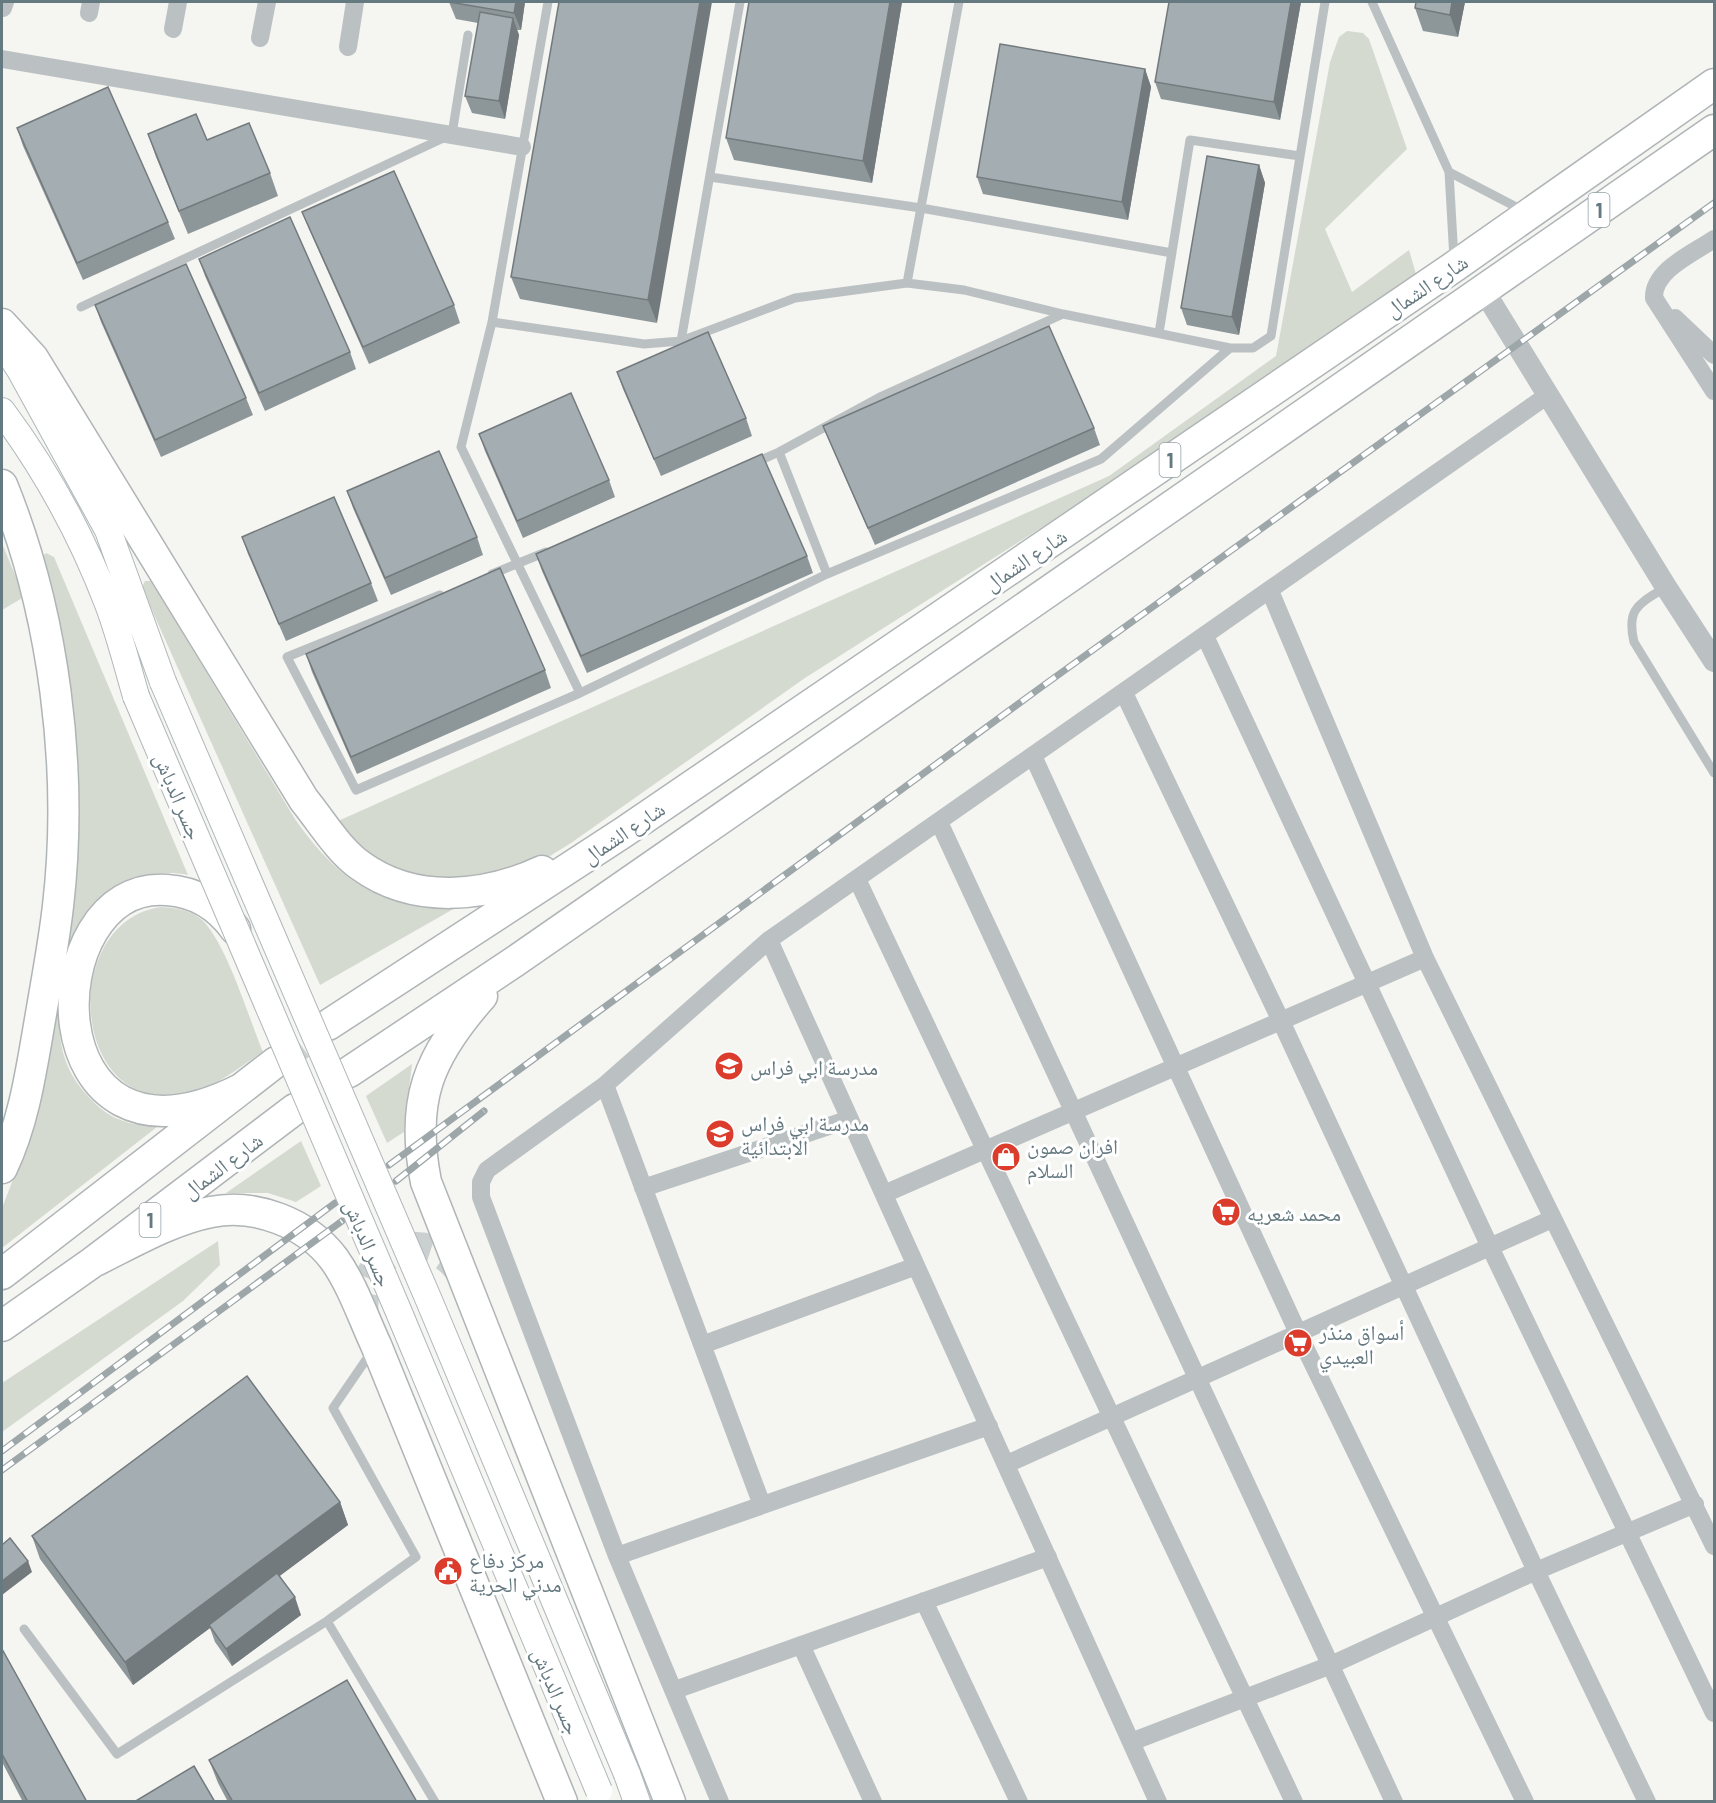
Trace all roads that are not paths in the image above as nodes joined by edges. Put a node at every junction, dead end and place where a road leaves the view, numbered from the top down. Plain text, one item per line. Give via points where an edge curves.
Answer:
1 (178, 2) edge
2 (267, 2) edge
3 (355, 2) edge
4 (548, 2) edge
5 (740, 2) edge
6 (959, 2) edge
7 (1325, 2) edge
8 (1372, 2) edge
9 (173, 28) dead end
10 (468, 35) dead end
11 (260, 38) dead end
12 (348, 47) dead end
13 (2, 59) edge
14 (1714, 84) edge
15 (1714, 130) edge
16 (452, 134) junction
17 (522, 147) junction
18 (1300, 156) junction
19 (1449, 172) junction
20 (710, 177) junction
21 (921, 208) junction
22 (1530, 214) junction
23 (1714, 239) edge
24 (1172, 253) junction
25 (1455, 266) junction
26 (907, 283) junction
27 (1484, 291) junction
28 (1654, 298) junction
29 (81, 307) dead end
30 (1063, 314) junction
31 (492, 322) junction
32 (2, 324) edge
33 (1159, 333) junction
34 (681, 341) junction
35 (2, 342) edge
36 (1230, 348) junction
37 (1714, 355) edge
38 (1714, 391) edge
39 (1548, 395) junction
40 (2, 411) edge
41 (779, 452) junction
42 (747, 466) edge
43 (2, 485) edge
44 (552, 550) edge
45 (519, 564) junction
46 (827, 574) junction
47 (486, 577) edge
48 (1665, 587) junction
49 (453, 590) edge
50 (1270, 591) junction
51 (1205, 636) junction
52 (1714, 661) edge
53 (580, 693) junction
54 (1124, 693) junction
55 (1033, 756) junction
56 (1714, 773) edge
57 (939, 822) junction
58 (624, 832) junction
59 (857, 879) junction
60 (235, 929) junction
61 (769, 940) junction
62 (1425, 958) junction
63 (514, 962) junction
64 (1368, 983) junction
65 (1281, 1021) junction
66 (328, 1025) tunnel mouth
67 (276, 1062) tunnel mouth
68 (1177, 1066) junction
69 (349, 1072) dead end
70 (605, 1085) junction
71 (241, 1089) junction
72 (295, 1109) dead end
73 (1074, 1112) junction
74 (850, 1119) junction
75 (985, 1150) junction
76 (2, 1168) edge
77 (643, 1188) junction
78 (884, 1194) junction
79 (1552, 1219) junction
80 (1490, 1247) junction
81 (93, 1262) junction
82 (916, 1266) junction
83 (2, 1274) edge
84 (1405, 1285) junction
85 (2, 1326) edge
86 (1298, 1333) junction
87 (376, 1345) junction
88 (702, 1345) junction
89 (1198, 1378) junction
90 (1112, 1417) junction
91 (989, 1426) junction
92 (1007, 1464) junction
93 (1695, 1504) junction
94 (762, 1505) junction
95 (1628, 1532) junction
96 (1714, 1546) edge
97 (617, 1556) junction
98 (1048, 1557) junction
99 (1536, 1571) junction
100 (924, 1602) junction
101 (1437, 1618) junction
102 (327, 1621) junction
103 (24, 1629) dead end
104 (801, 1645) junction
105 (1331, 1665) junction
106 (675, 1690) junction
107 (1245, 1698) junction
108 (1714, 1713) edge
109 (1131, 1742) junction
110 (601, 1796) edge
111 (435, 1802) edge
112 (562, 1802) edge
113 (637, 1802) edge
114 (670, 1802) edge
115 (720, 1802) edge
116 (873, 1802) edge
117 (1019, 1802) edge
118 (1158, 1802) edge
119 (1294, 1802) edge
120 (1394, 1802) edge
121 (1525, 1802) edge
122 (1647, 1802) edge

1 - 9 street
2 - 11 street
3 - 12 street
4 - 17 lane
5 - 20 lane
6 - 21 lane
7 - 18 lane
8 - 19 lane
10 - 16 lane
13 - 16 street
14 - 22 highway, شارع الشمال / 1
15 - 27 highway, شارع الشمال / 1
16 - 17 street
16 - 29 lane
17 - 31 lane
18 - 24 lane via 1190,140
18 - 36 lane via 1271,336 1253,348
19 - 22 lane
19 - 25 lane
20 - 21 lane
20 - 34 lane
21 - 24 lane
21 - 26 lane
22 - 25 highway, شارع الشمال / 1
23 - 28 street via 1660,277
24 - 33 lane
25 - 58 highway, شارع الشمال / 1
26 - 30 lane via 964,290
26 - 34 lane via 795,298
27 - 39 street
27 - 63 highway, شارع الشمال / 1
28 - 37 street
28 - 38 street
30 - 33 lane
30 - 41 lane via 882,396
31 - 34 lane via 644,344
31 - 45 lane via 461,447
32 - 58 highway via 33,358 304,800 361,866 415,889 475,892 514,883
33 - 36 lane
35 - 113 main road, جسر الدباش, bridge via 108,530 163,682 419,1277
36 - 46 lane via 1101,459
39 - 48 street
39 - 50 street
40 - 60 main road, جسر الدباش, bridge via 28,446 84,547 108,605 136,696
41 - 42 lane
41 - 46 lane
43 - 76 highway via 37,592 58,716 62,779 58,904 50,964 25,1095
44 - 45 lane
45 - 47 lane
45 - 53 lane
46 - 53 lane
48 - 52 street
48 - 56 lane via 1636,605 1631,619 1634,642
49 - 53 lane via 287,657 356,789
50 - 51 street
50 - 62 street
51 - 54 street
51 - 64 street
54 - 55 street
54 - 65 street
55 - 57 street
55 - 68 street
57 - 59 street
57 - 73 street
58 - 66 highway, شارع الشمال / 1
59 - 61 street
59 - 75 street
60 - 71 highway via 208,901 165,890 140,892 103,913 87,940 81,961 74,1026 81,1058 102,1087 132,1106 179,1111
60 - 110 main road, جسر الدباش, bridge
61 - 70 street
61 - 74 street
62 - 64 street
62 - 79 street
63 - 69 highway, شارع الشمال / 1
63 - 114 highway via 460,1021 434,1062 420,1115 422,1160 434,1203
64 - 65 street
64 - 80 street
65 - 68 street
65 - 84 street
67 - 71 highway, 1
68 - 73 street
68 - 86 street
70 - 77 street
70 - 97 street via 487,1170 481,1182 481,1197
71 - 83 highway, 1
72 - 81 highway, شارع الشمال / 1
73 - 75 street
73 - 89 street
74 - 77 street
74 - 78 street
75 - 78 street
75 - 90 street
77 - 88 street
78 - 82 street
79 - 80 street
79 - 93 street
80 - 84 street
80 - 95 street
81 - 85 highway, شارع الشمال / 1
81 - 87 highway via 210,1212 266,1215 300,1229 324,1246 346,1281
82 - 88 street
82 - 91 street
84 - 86 street
84 - 99 street
86 - 89 street
86 - 101 street
87 - 102 lane via 333,1408 416,1557
87 - 112 highway
88 - 94 street
89 - 90 street
89 - 105 street
90 - 92 street
90 - 107 street
91 - 92 street
91 - 94 street
92 - 98 street
93 - 95 street
93 - 96 street
94 - 97 street
95 - 99 street
95 - 108 street
97 - 106 street
98 - 100 street
98 - 109 street
99 - 101 street
99 - 122 street
100 - 104 street
100 - 117 street
101 - 105 street
101 - 121 street
102 - 103 lane via 117,1754
102 - 111 lane
104 - 106 street
104 - 116 street
105 - 107 street
105 - 120 street
106 - 115 street
107 - 109 street
107 - 119 street
109 - 118 street

